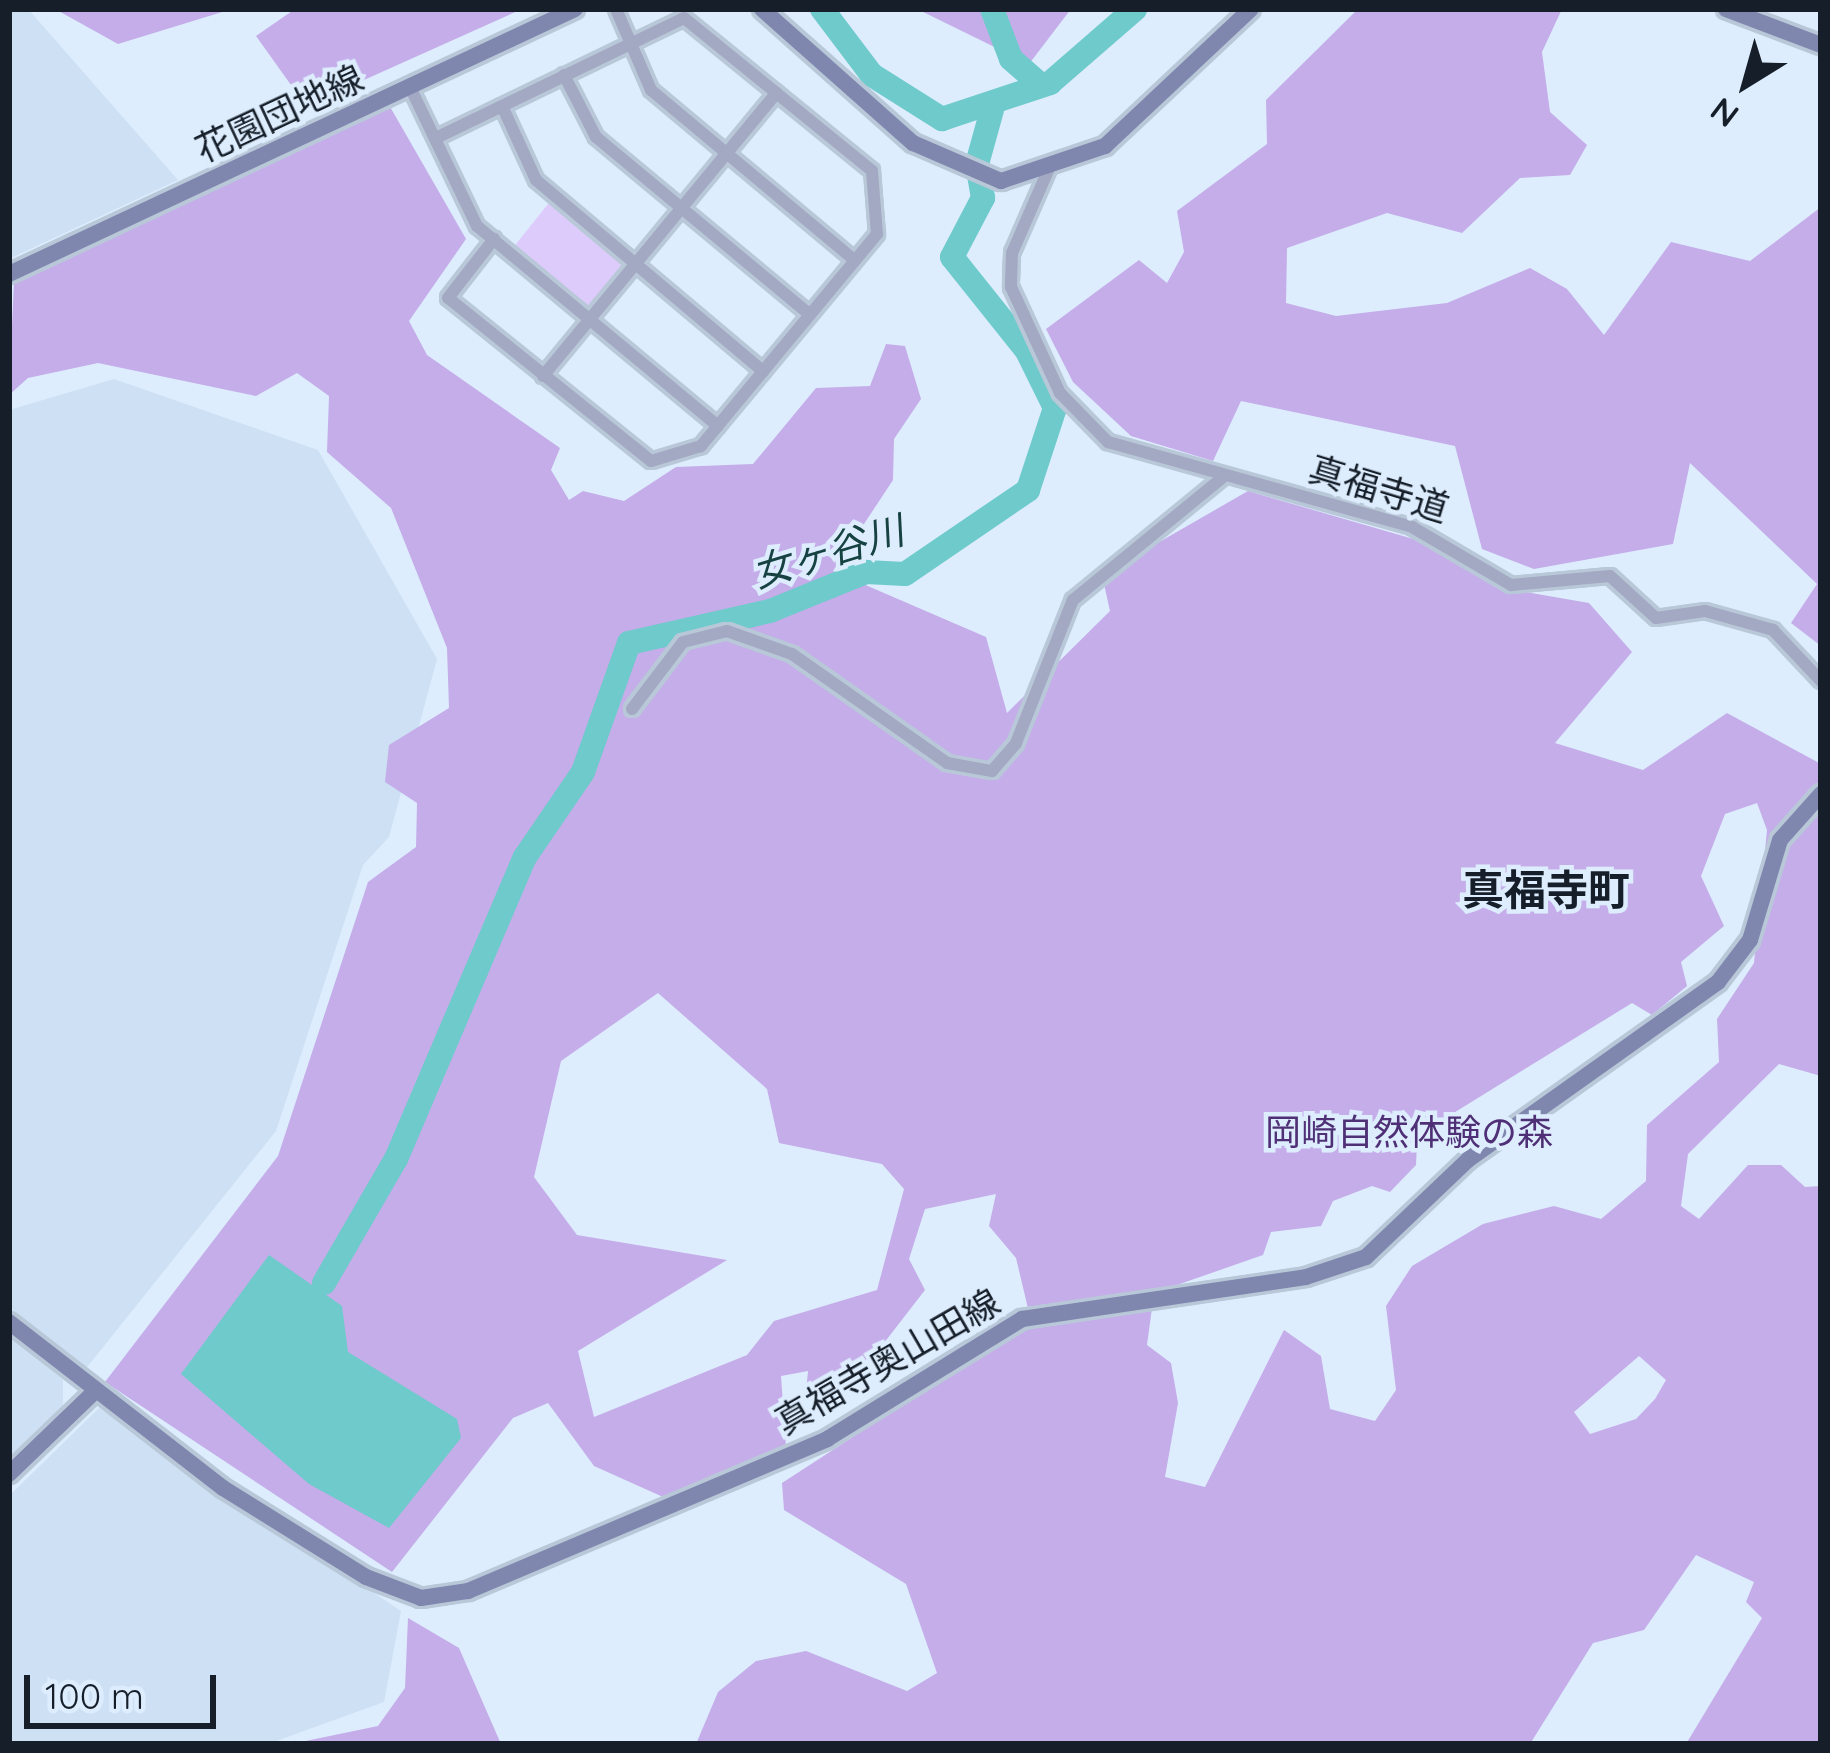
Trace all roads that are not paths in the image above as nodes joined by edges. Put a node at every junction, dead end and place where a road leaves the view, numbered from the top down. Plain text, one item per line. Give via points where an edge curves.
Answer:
1 (575, 9) edge
2 (616, 9) edge
3 (762, 9) edge
4 (1251, 9) edge
5 (1726, 9) edge
6 (632, 42) junction
7 (1821, 45) edge
8 (564, 75) junction
9 (411, 89) junction
10 (776, 93) junction
11 (502, 106) junction
12 (438, 137) junction
13 (726, 152) junction
14 (1050, 166) junction
15 (680, 208) junction
16 (494, 239) junction
17 (854, 260) junction
18 (635, 262) junction
19 (9, 274) edge
20 (808, 314) junction
21 (589, 319) junction
22 (763, 371) junction
23 (544, 376) junction
24 (718, 426) junction
25 (1222, 478) junction
26 (1821, 681) edge
27 (632, 709) dead end
28 (1821, 794) edge
29 (9, 1322) edge
30 (92, 1394) junction
31 (9, 1474) edge

1 - 9 street, 花園団地線
2 - 6 street
3 - 14 street via 956,170 1001,181
4 - 14 street via 1157,106 1105,146
5 - 7 street
6 - 8 street
6 - 10 street via 684,18
6 - 13 street via 651,90
8 - 11 street
8 - 15 street via 596,137
9 - 12 street
9 - 19 street, 花園団地線
10 - 13 street
10 - 17 street via 872,171 878,233
11 - 12 street
11 - 18 street via 536,180
12 - 16 street
13 - 15 street
13 - 17 street
14 - 25 street via 1012,253 1011,287 1060,393 1108,442
15 - 18 street
15 - 20 street
16 - 21 street
16 - 23 street via 448,298
17 - 20 street
18 - 21 street
18 - 22 street
20 - 22 street
21 - 23 street
21 - 24 street
22 - 24 street
23 - 24 street via 651,461 701,446
25 - 26 street, 真福寺道 via 1412,527 1511,585 1610,576 1656,618 1705,611 1773,630
25 - 27 street via 1073,600 1016,743 992,771 947,764 792,654 728,631 683,642
28 - 30 street, 真福寺奥山田線 via 1780,840 1750,940 1718,982 1469,1159 1355,1263 1022,1319 827,1439 445,1598 366,1576
29 - 30 street, 真福寺奥山田線
30 - 31 street

